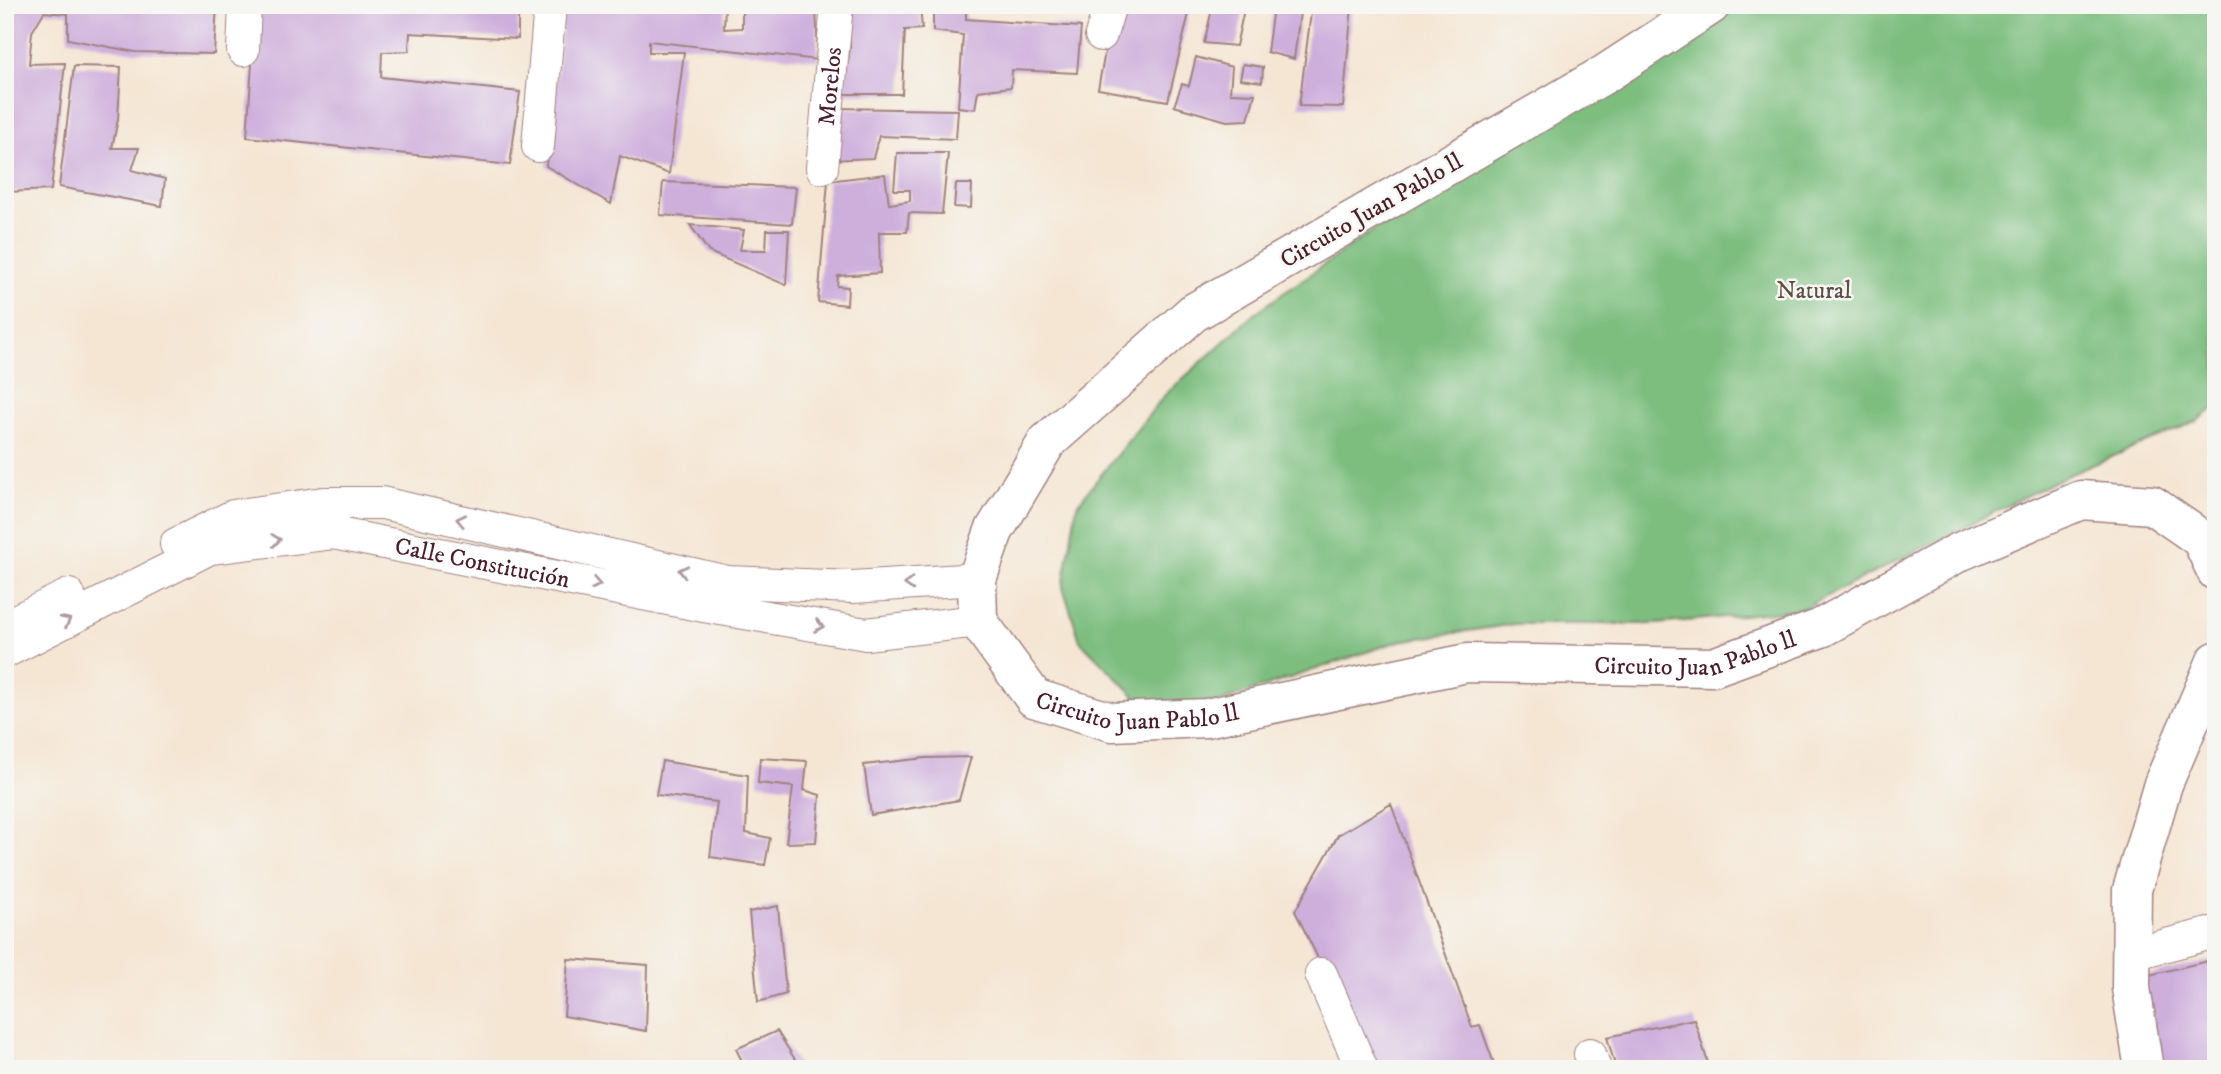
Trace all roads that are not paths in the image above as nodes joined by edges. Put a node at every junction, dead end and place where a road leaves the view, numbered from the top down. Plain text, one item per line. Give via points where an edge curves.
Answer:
1 (245, 5) edge
2 (550, 5) edge
3 (837, 5) edge
4 (1110, 5) edge
5 (1711, 5) edge
6 (1101, 35) dead end
7 (243, 50) dead end
8 (538, 146) dead end
9 (822, 168) dead end
10 (2216, 571) edge
11 (977, 579) junction
12 (978, 621) junction
13 (5, 626) edge
14 (5, 652) edge
15 (2216, 661) edge
16 (2216, 932) edge
17 (2132, 954) junction
18 (1321, 974) dead end
19 (1362, 1069) edge
20 (2144, 1069) edge

1 - 7 street
2 - 8 street
3 - 9 street, Morelos
4 - 6 street
5 - 11 main road, Circuito Juan Pablo ll via 1605,74 1193,313 1047,442 994,531
10 - 12 main road, Circuito Juan Pablo ll via 2202,539 2152,505 2081,500 1959,552 1821,628 1713,667 1467,663 1206,718 1112,722 1034,698
11 - 12 main road, Circuito Juan Pablo ll
11 -> 13 street, Calle Constitución via 853,587 728,582 382,503 323,503 233,516
14 -> 12 street, Calle Constitución via 210,548 333,533 866,635
15 - 17 main road via 2162,784 2132,890
16 - 17 street
17 - 20 main road via 2131,988
18 - 19 street

